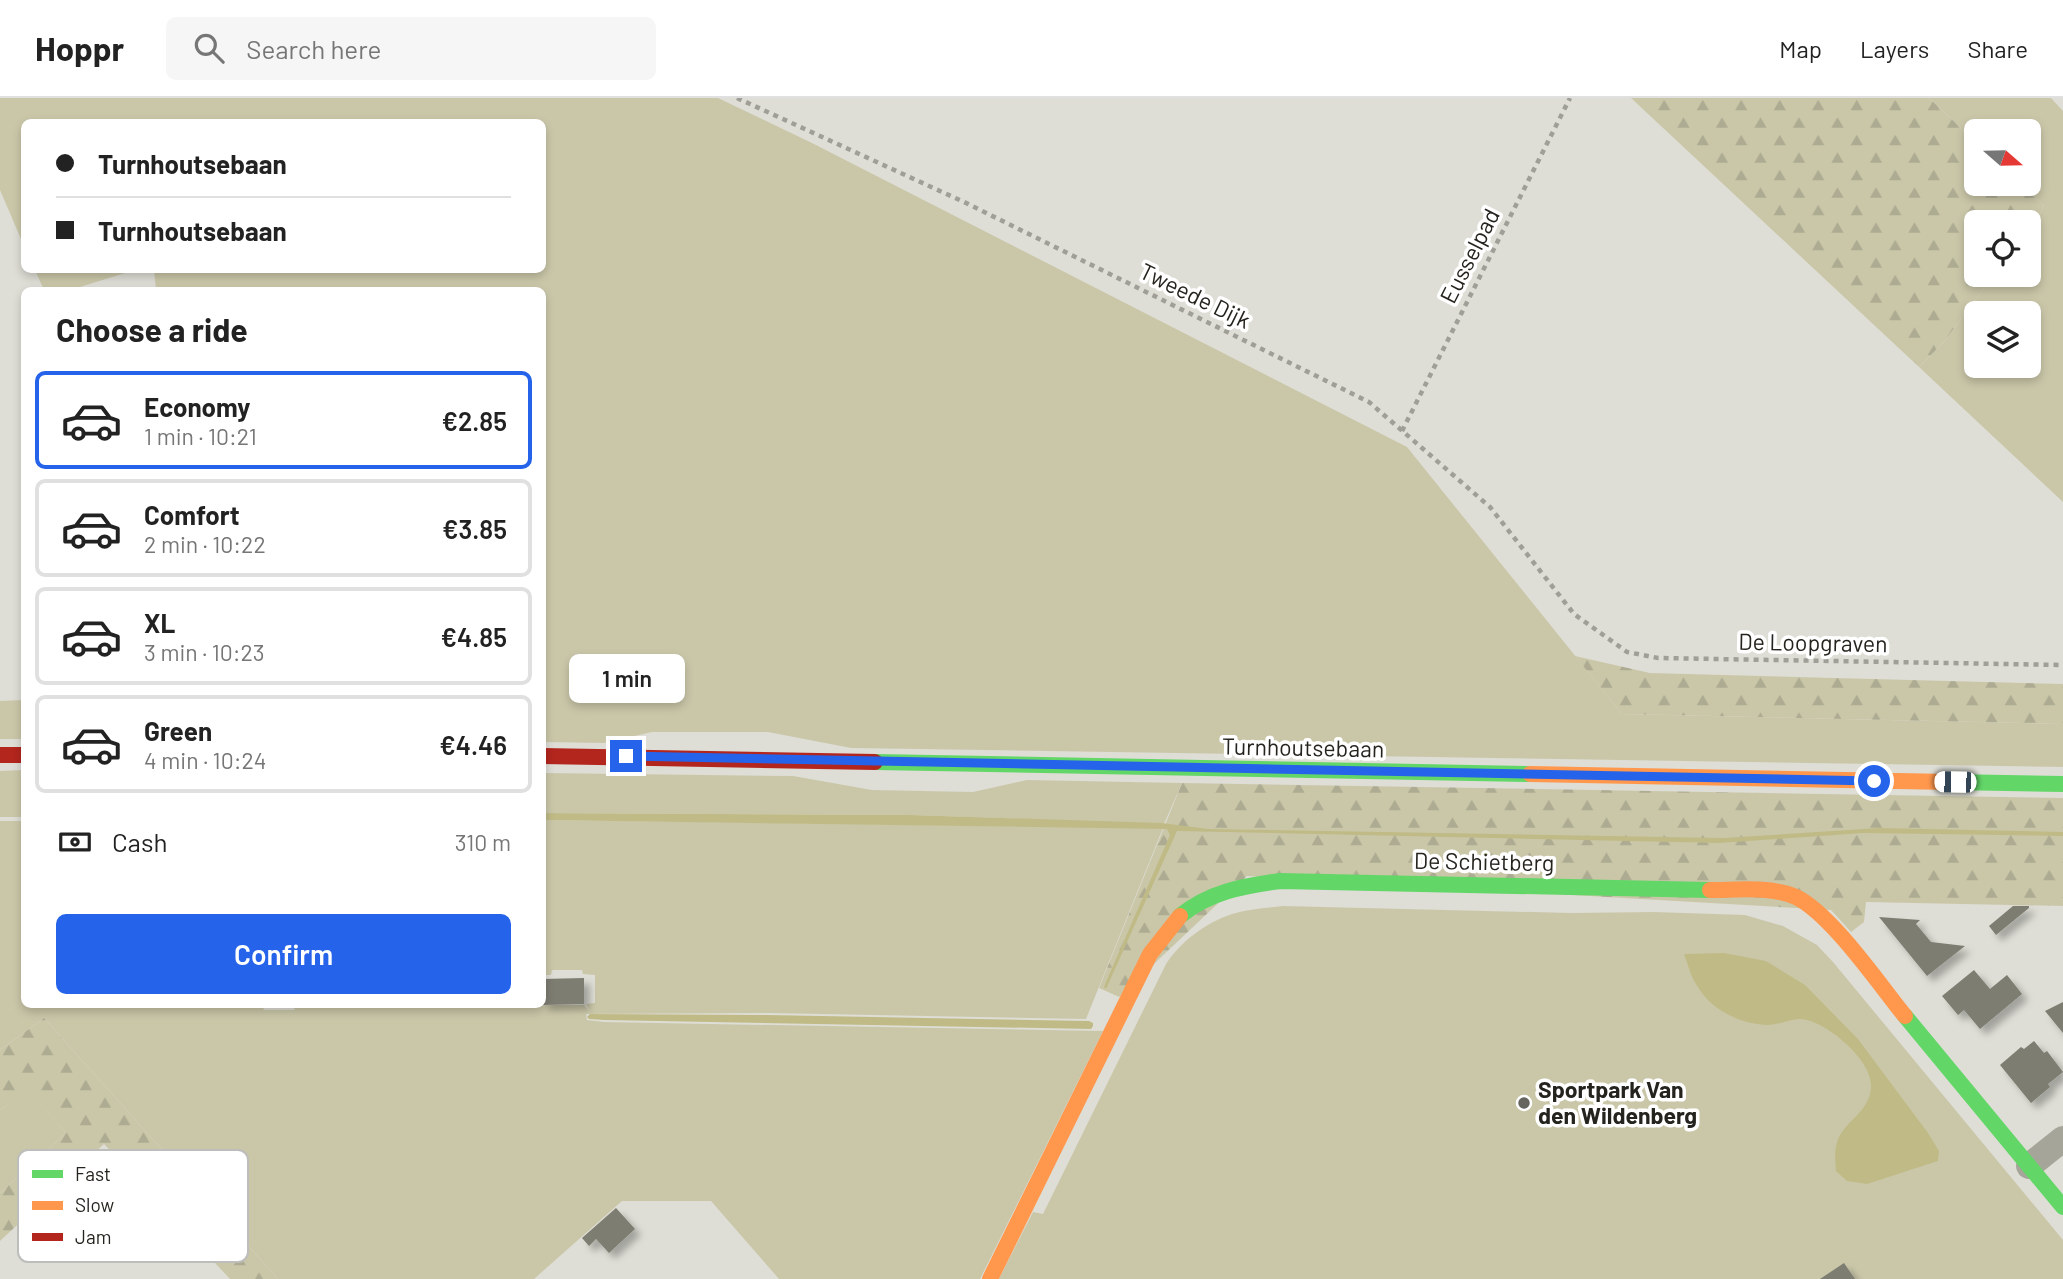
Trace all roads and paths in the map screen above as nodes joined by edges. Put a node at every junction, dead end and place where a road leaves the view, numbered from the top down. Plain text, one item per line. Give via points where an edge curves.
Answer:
1 (737, 98) edge
2 (1570, 98) edge
3 (1402, 430) junction
4 (1574, 614) joint
5 (2063, 665) edge
6 (0, 755) edge
7 (21, 755) edge
8 (546, 755) edge
9 (2063, 784) edge
10 (2063, 1139) edge
11 (2029, 1166) junction
12 (2063, 1207) edge
13 (990, 1279) edge

1 - 3 path, Tweede Dijk via 964,202 1369,402
2 - 3 path, Eusselpad
3 - 4 path, Tweede Dijk via 1490,506
4 - 5 path, De Loopgraven via 1627,652 1658,658
6 - 7 main road
8 - 9 main road, Turnhoutsebaan
10 - 11 street
11 - 12 main road, De Schietberg
11 - 13 main road, De Schietberg via 1821,914 1795,897 1773,891 1699,888 1270,882 1206,898 1188,908 1163,934

